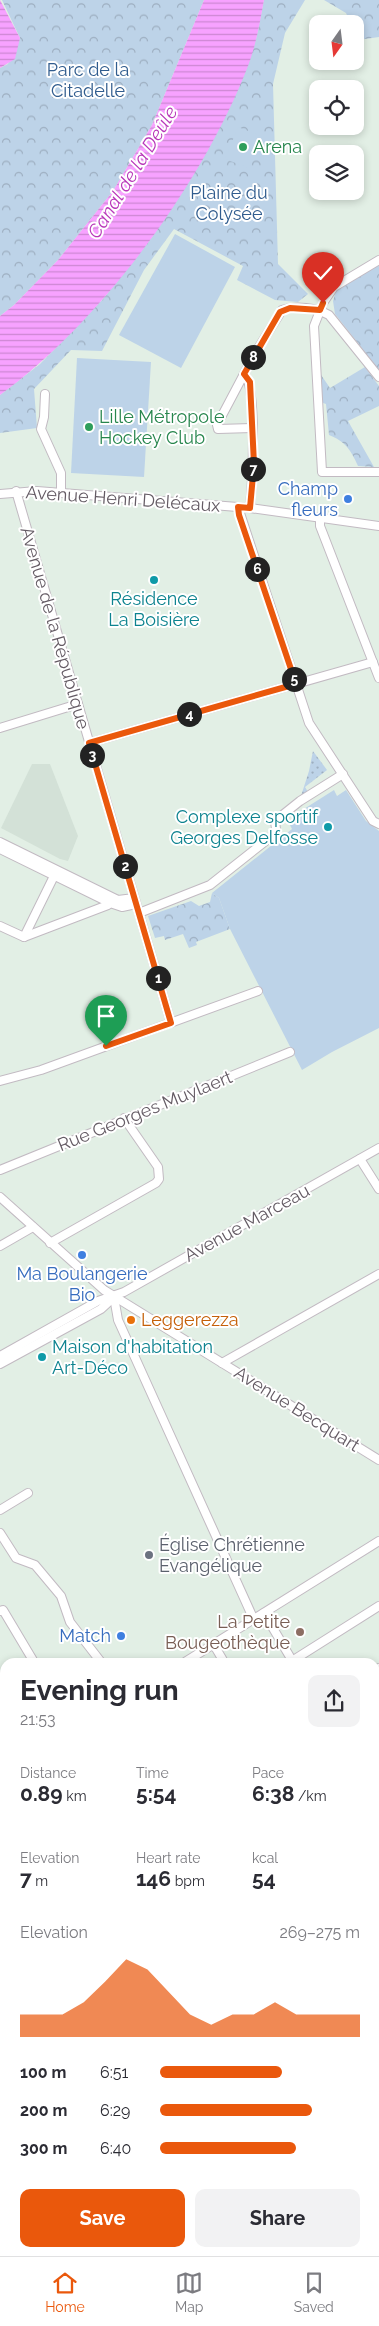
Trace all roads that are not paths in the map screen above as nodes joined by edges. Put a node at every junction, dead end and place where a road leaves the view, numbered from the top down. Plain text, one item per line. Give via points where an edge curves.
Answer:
1 (379, 260) edge
2 (320, 310) junction
3 (244, 374) junction
4 (379, 377) edge
5 (45, 394) dead end
6 (252, 428) junction
7 (379, 472) edge
8 (16, 492) junction
9 (62, 493) junction
10 (0, 494) edge
11 (238, 507) junction
12 (250, 508) junction
13 (320, 517) junction
14 (379, 526) edge
15 (373, 662) junction
16 (379, 678) edge
17 (296, 684) junction
18 (78, 704) junction
19 (0, 728) edge
20 (89, 743) junction
21 (343, 774) junction
22 (379, 824) edge
23 (0, 842) edge
24 (0, 849) edge
25 (56, 873) junction
26 (111, 901) junction
27 (135, 901) junction
28 (139, 913) junction
29 (0, 926) edge
30 (24, 938) junction
31 (258, 991) dead end
32 (171, 1023) junction
33 (290, 1052) dead end
34 (0, 1081) edge
35 (124, 1118) junction
36 (379, 1148) edge
37 (360, 1159) junction
38 (0, 1170) edge
39 (379, 1189) edge
40 (0, 1198) edge
41 (33, 1227) junction
42 (50, 1243) junction
43 (0, 1246) edge
44 (379, 1274) edge
45 (114, 1296) junction
46 (0, 1356) edge
47 (222, 1363) junction
48 (0, 1364) edge
49 (379, 1460) edge
50 (28, 1493) dead end
51 (0, 1510) edge
52 (0, 1533) edge
53 (379, 1541) edge
54 (379, 1606) edge
55 (1, 1609) edge
56 (264, 1613) junction
57 (254, 1620) junction
58 (214, 1645) junction
59 (32, 1658) edge
60 (98, 1658) edge
61 (192, 1658) edge
62 (222, 1658) edge
63 (290, 1658) edge
64 (298, 1658) edge

1 - 2 street via 339,283 326,297
2 - 3 street via 282,310
2 - 4 street via 333,318
2 - 7 street via 313,332 322,472
3 - 6 street via 250,382
3 - 6 street via 217,427
5 - 9 street via 42,429 62,477
6 - 12 street via 254,464
8 - 9 street, Avenue Henri Delécaux
8 - 10 street, Avenue Henri Delécaux
8 - 18 street, Avenue de la République
9 - 11 street, Avenue Henri Delécaux
11 - 12 street, Avenue Henri Delécaux
11 - 17 street
12 - 13 street, Avenue Henri Delécaux
13 - 14 street, Avenue Henri Delécaux
13 - 15 street via 320,526
15 - 16 street
15 - 17 street
17 - 20 street
17 - 21 street via 314,731
18 - 19 street
18 - 20 street, Avenue de la République
20 - 27 street, Avenue de la République
21 - 22 street via 373,821
21 - 28 street via 275,821 276,829 272,836 218,880 201,890
23 - 25 street
24 - 25 street
25 - 26 street
25 - 30 street
26 - 27 street
26 - 30 street
27 - 28 street, Avenue de la République
28 - 32 street, Avenue de la République
29 - 30 street
31 - 32 street
32 - 34 street via 41,1070
33 - 35 street, Rue Georges Muylaert
35 - 38 street, Rue Georges Muylaert
35 - 42 street via 158,1167 159,1179
36 - 37 street, Avenue Marceau
37 - 39 street
37 - 45 street, Avenue Marceau
40 - 41 street, Avenue Becquart
41 - 42 street, Avenue Becquart
41 - 43 street
42 - 45 street, Avenue Becquart via 94,1283
44 - 47 street
45 - 46 street via 98,1301
45 - 47 street, Avenue Becquart
45 - 48 street via 101,1309
45 - 57 street via 118,1320
47 - 49 street, Avenue Becquart
50 - 51 street
52 - 60 street via 16,1558 35,1565 62,1596 70,1622
53 - 56 street
54 - 64 street
55 - 59 street
56 - 57 street
56 - 63 street
57 - 58 street
58 - 61 street
58 - 62 street

